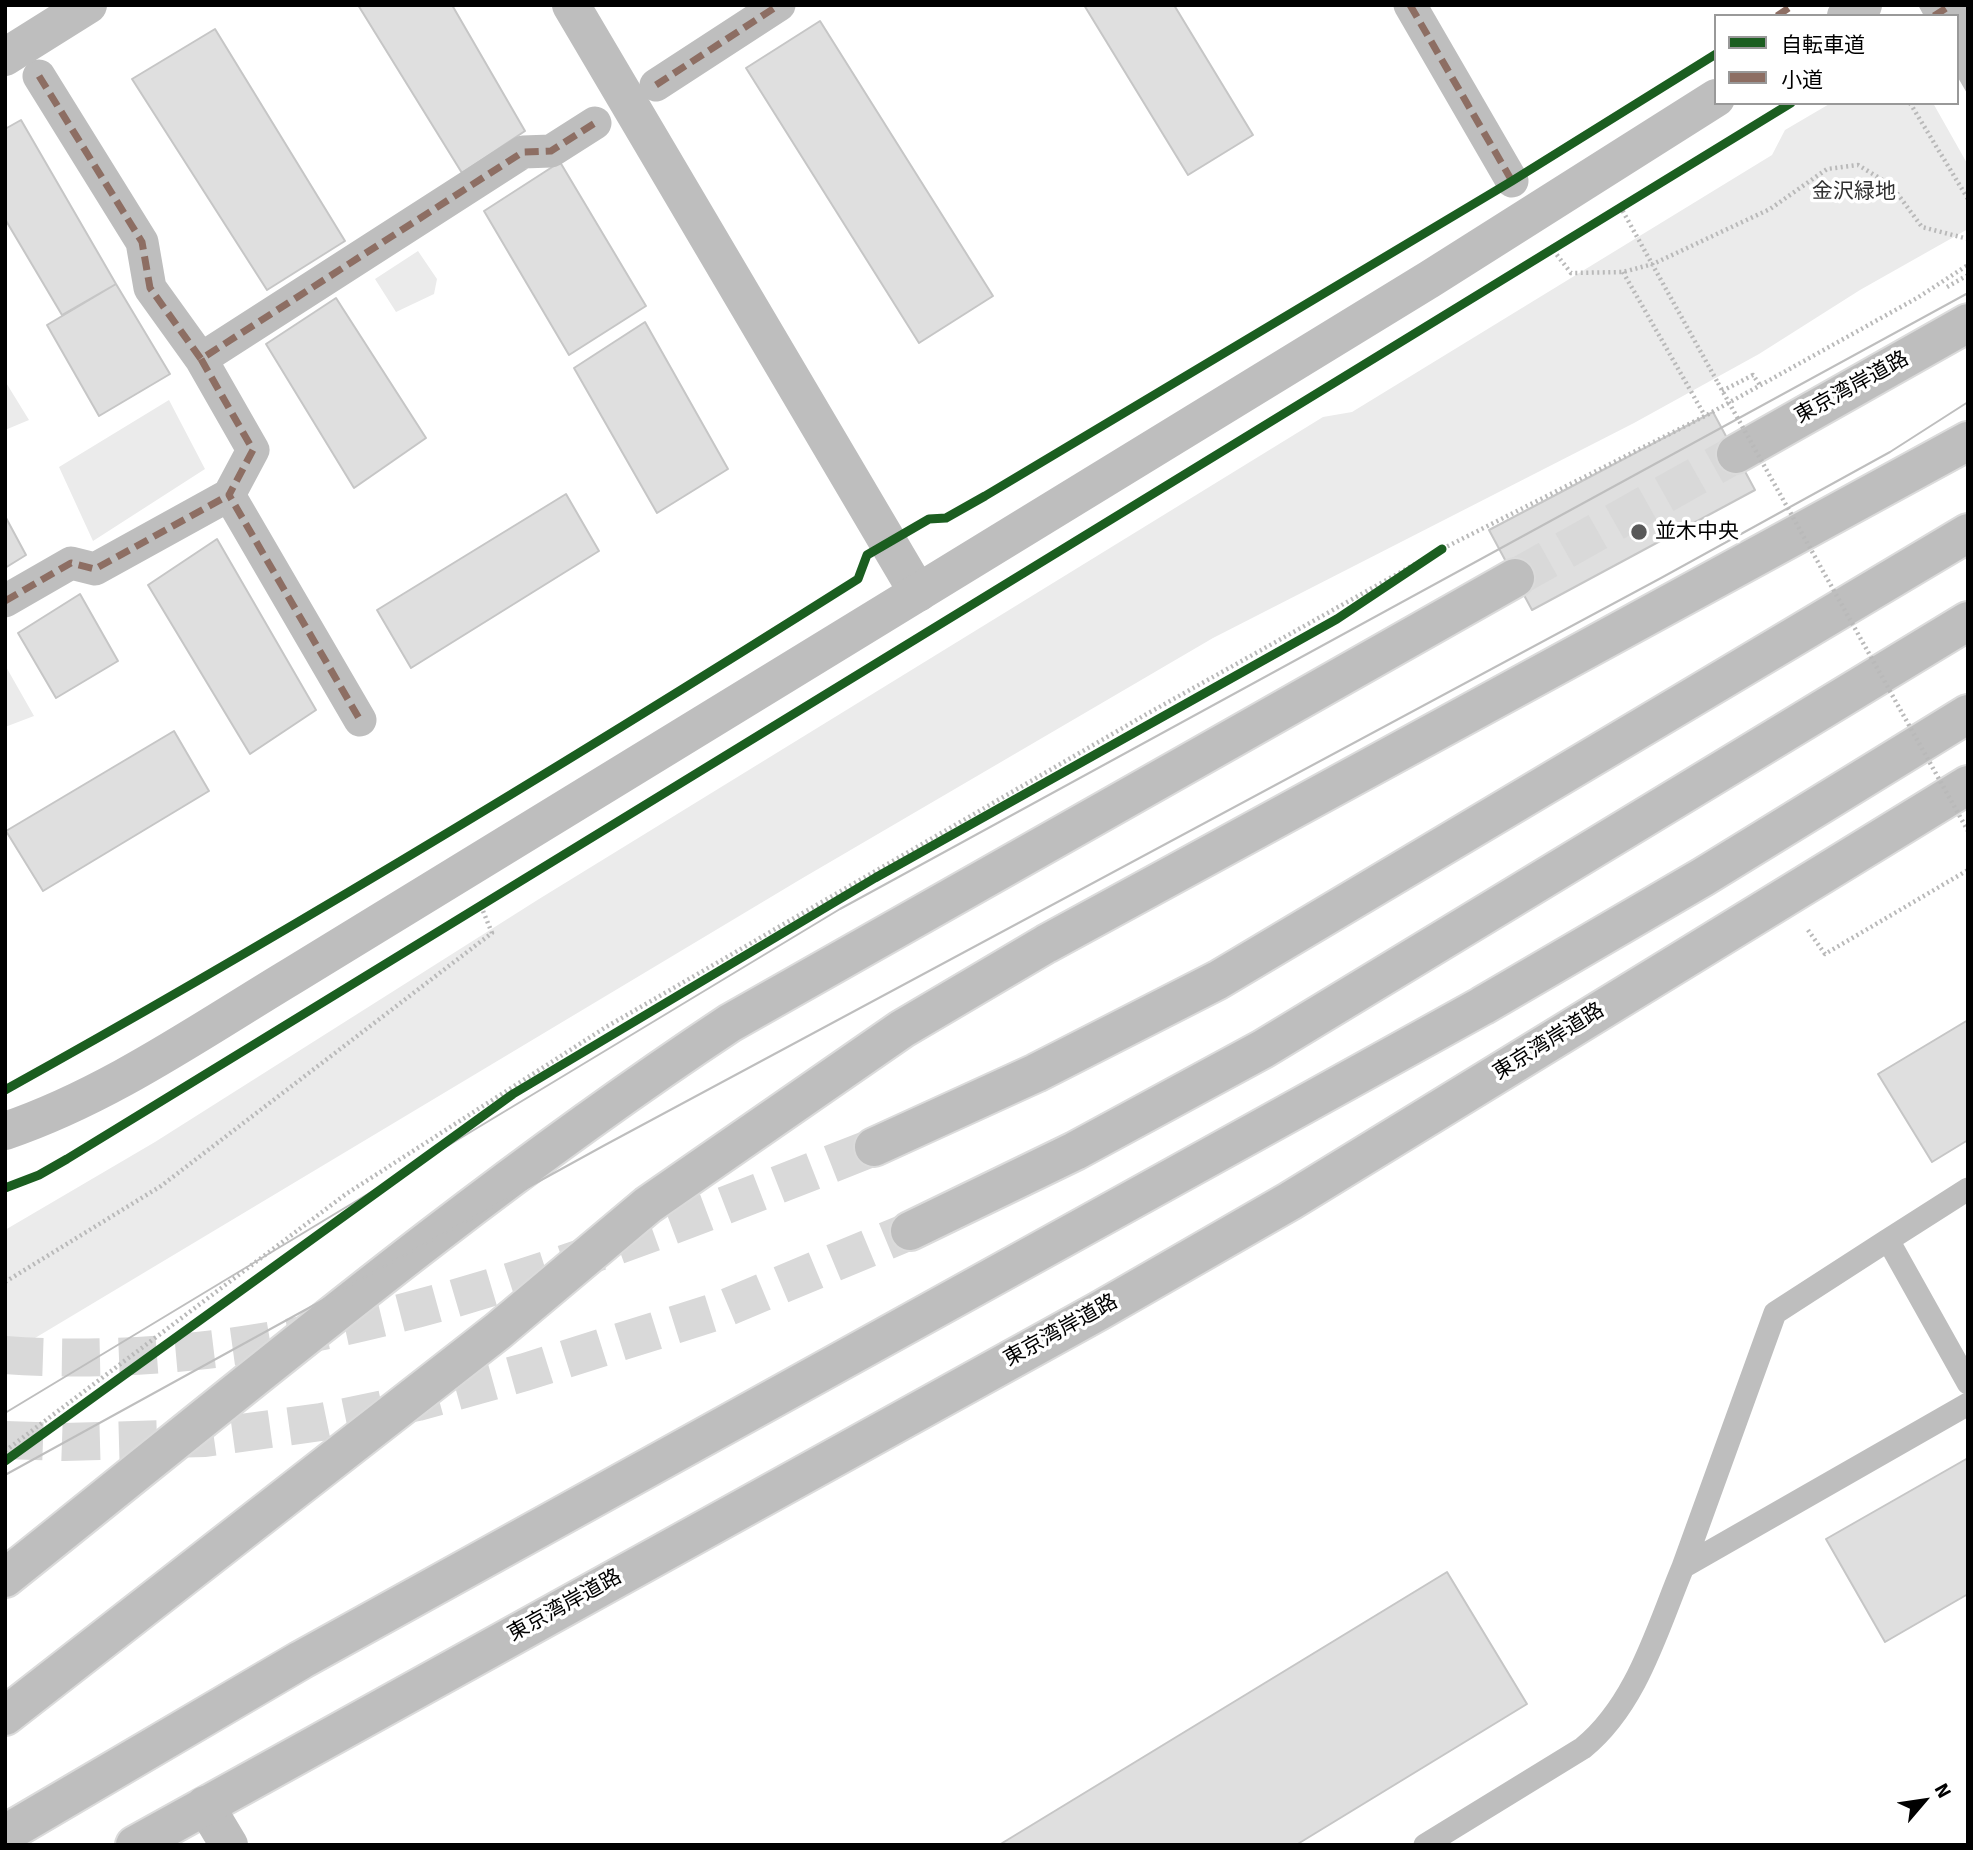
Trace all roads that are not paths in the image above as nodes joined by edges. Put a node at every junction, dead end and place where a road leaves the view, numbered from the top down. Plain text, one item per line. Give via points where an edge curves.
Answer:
1 (88, 5) edge
2 (570, 5) edge
3 (779, 5) edge
4 (1410, 5) edge
5 (5, 57) edge
6 (39, 76) dead end
7 (656, 85) dead end
8 (1714, 99) edge
9 (595, 123) dead end
10 (1512, 181) dead end
11 (1968, 323) edge
12 (201, 359) junction
13 (1968, 441) edge
14 (1736, 454) tunnel mouth
15 (229, 495) junction
16 (1968, 533) edge
17 (1515, 578) tunnel mouth
18 (918, 593) junction
19 (5, 601) edge
20 (1968, 621) edge
21 (1968, 715) edge
22 (360, 720) dead end
23 (1968, 785) edge
24 (5, 1131) edge
25 (874, 1147) tunnel mouth
26 (1968, 1189) edge
27 (910, 1231) tunnel mouth
28 (1888, 1240) junction
29 (1968, 1383) edge
30 (1968, 1404) edge
31 (1683, 1567) junction
32 (5, 1578) edge
33 (5, 1716) edge
34 (205, 1805) junction
35 (5, 1834) edge
36 (135, 1845) edge
37 (229, 1845) edge
38 (1425, 1845) edge

1 - 5 main road
2 - 18 main road
3 - 7 street
4 - 10 street
6 - 12 street via 142,242 150,288
8 - 18 main road
9 - 12 street via 551,151 523,152
11 - 14 main road, 東京湾岸道路
12 - 15 street via 253,450
13 - 33 main road via 1046,944 902,1029 648,1205 498,1331
15 - 19 street via 95,569 71,563
15 - 22 street
16 - 25 main road via 1217,979 1036,1073
17 - 32 main road via 730,1023 446,1225
18 - 24 main road via 120,1080 48,1117
20 - 27 main road via 1264,1049 1075,1151
21 - 35 main road via 1482,1006 301,1660
23 - 34 main road, 東京湾岸道路 via 1290,1201
26 - 28 lane
28 - 29 lane
28 - 31 lane via 1775,1313
30 - 31 lane
31 - 38 lane via 1633,1683 1603,1731 1583,1748
34 - 36 main road, 東京湾岸道路
34 - 37 main road

